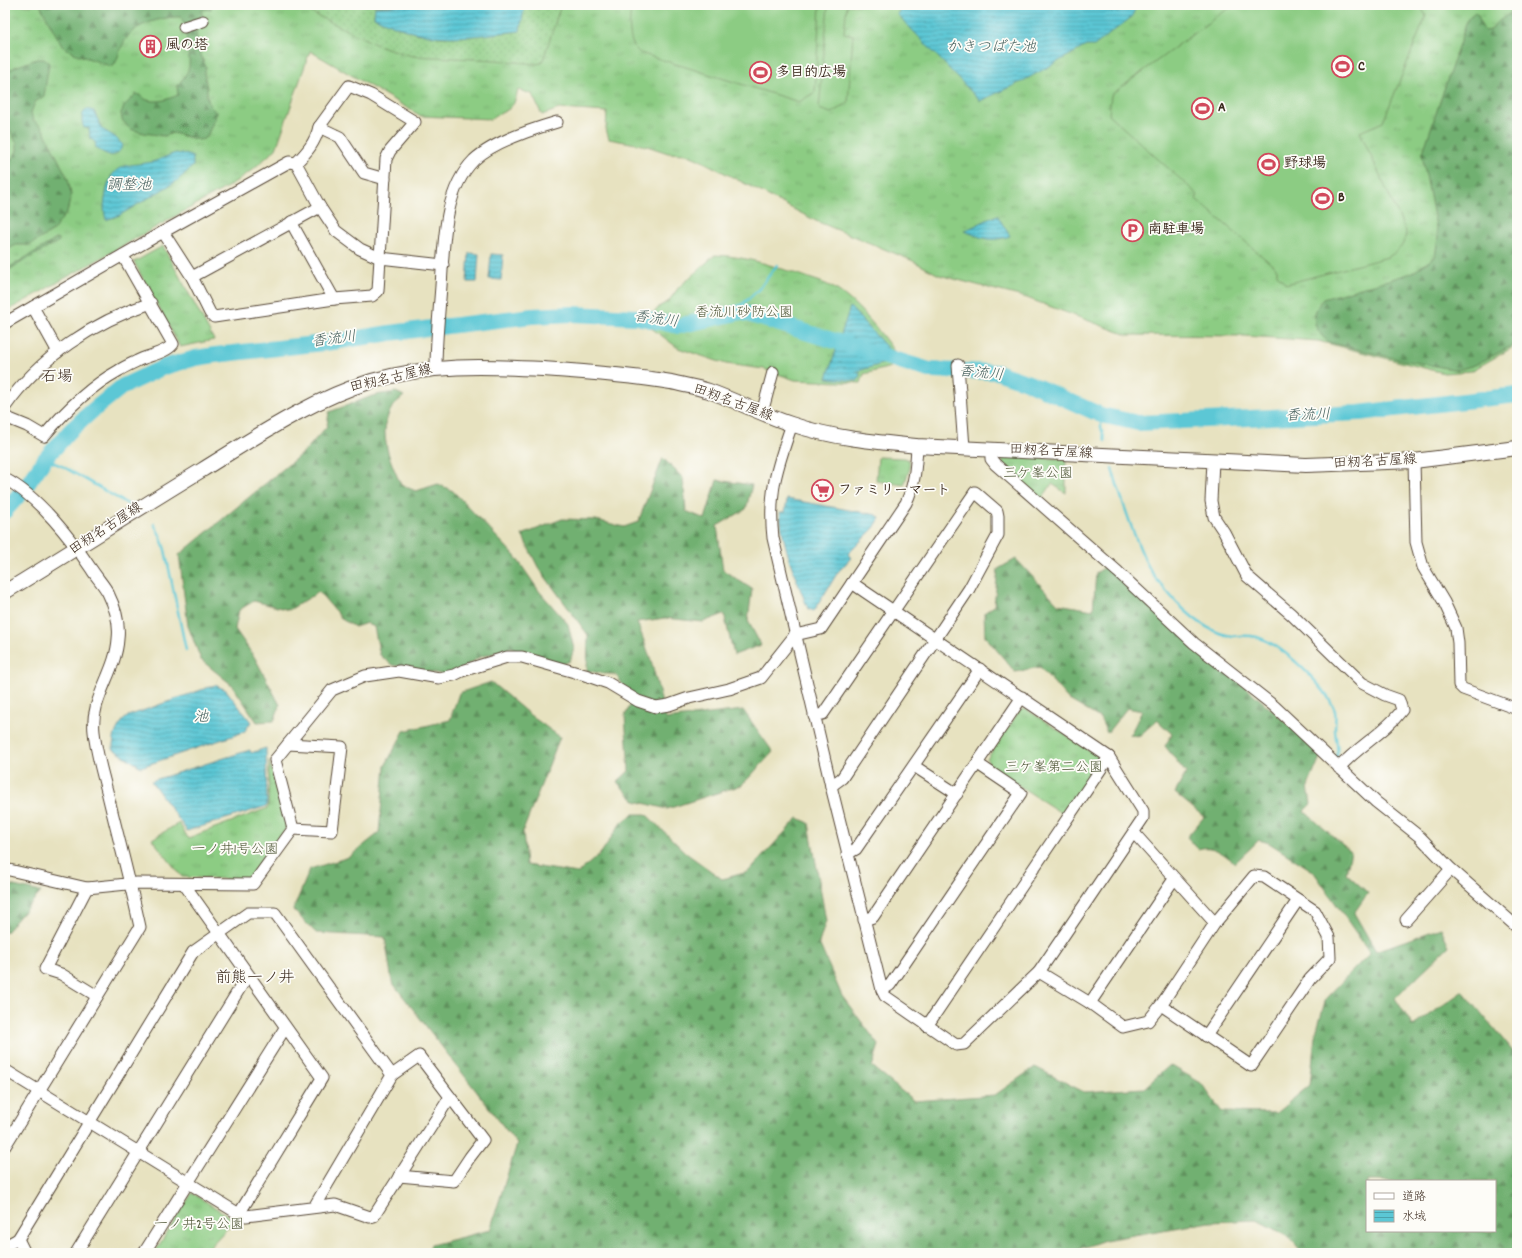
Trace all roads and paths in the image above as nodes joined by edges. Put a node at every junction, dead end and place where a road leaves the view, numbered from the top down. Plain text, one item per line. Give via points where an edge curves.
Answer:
1 (203, 21) dead end
2 (184, 27) dead end
3 (557, 122) dead end
4 (319, 127) junction
5 (296, 163) junction
6 (385, 179) junction
7 (320, 207) junction
8 (291, 222) junction
9 (163, 232) junction
10 (123, 256) junction
11 (380, 258) junction
12 (443, 265) junction
13 (192, 277) junction
14 (334, 299) junction
15 (151, 303) junction
16 (34, 307) junction
17 (5, 323) edge
18 (58, 352) junction
19 (958, 365) dead end
20 (436, 368) junction
21 (773, 372) dead end
22 (5, 407) edge
23 (762, 413) junction
24 (5, 417) edge
25 (792, 424) junction
26 (918, 446) junction
27 (964, 448) junction
28 (1517, 448) edge
29 (991, 450) junction
30 (1213, 461) junction
31 (1414, 461) junction
32 (10, 482) edge
33 (77, 548) junction
34 (852, 583) junction
35 (5, 592) edge
36 (893, 610) junction
37 (795, 635) junction
38 (936, 638) junction
39 (980, 669) junction
40 (1022, 697) junction
41 (1517, 709) edge
42 (814, 716) junction
43 (288, 744) junction
44 (1109, 757) junction
45 (978, 764) junction
46 (914, 766) junction
47 (1339, 768) junction
48 (831, 786) junction
49 (958, 794) junction
50 (293, 829) junction
51 (1134, 833) junction
52 (848, 854) junction
53 (5, 869) edge
54 (1451, 869) junction
55 (1174, 879) junction
56 (131, 884) junction
57 (184, 884) junction
58 (87, 888) junction
59 (1298, 900) junction
60 (864, 920) junction
61 (1406, 920) dead end
62 (1216, 923) junction
63 (1517, 927) edge
64 (219, 933) junction
65 (1039, 972) junction
66 (248, 975) junction
67 (882, 990) junction
68 (98, 996) junction
69 (1090, 1003) junction
70 (1161, 1005) junction
71 (927, 1026) junction
72 (285, 1028) junction
73 (1206, 1036) junction
74 (5, 1070) edge
75 (392, 1075) junction
76 (39, 1091) junction
77 (450, 1097) junction
78 (89, 1122) junction
79 (5, 1146) edge
80 (139, 1152) junction
81 (399, 1176) junction
82 (189, 1182) junction
83 (314, 1206) junction
84 (239, 1214) junction
85 (18, 1239) junction
86 (5, 1246) edge
87 (25, 1253) edge
88 (76, 1253) edge
89 (144, 1253) edge

1 - 2 street
3 - 12 street via 506,141 475,159 456,188 450,206
4 - 5 street via 310,150
4 - 6 street via 340,136 364,173
4 - 6 street via 349,86 371,95 415,122 390,151 386,159
5 - 7 street
5 - 9 street via 289,162
6 - 11 street
7 - 8 street
7 - 11 street via 336,231 360,249
8 - 13 street
8 - 14 street
9 - 10 street
9 - 13 street
10 - 15 street
10 - 16 street
11 - 12 street
11 - 14 street via 378,291 372,296
12 - 20 street
13 - 14 street via 214,317
15 - 18 street via 87,331
15 - 24 street via 173,344 168,349 137,360 117,371 68,409 44,436
16 - 17 street
16 - 18 street
18 - 22 street via 30,377
19 - 27 street
20 - 23 main road, 田籾名古屋線 via 494,366 623,375 707,390
20 - 33 main road, 田籾名古屋線 via 374,381 337,393 302,410 143,505
21 - 23 street
23 - 25 main road, 田籾名古屋線
25 - 26 main road, 田籾名古屋線 via 833,436
25 - 37 street via 772,488 771,504 773,538
26 - 27 main road, 田籾名古屋線
26 - 34 street via 914,484 906,503
27 - 29 main road, 田籾名古屋線
28 - 31 main road, 田籾名古屋線
29 - 30 main road, 田籾名古屋線
29 - 47 street via 991,459 995,464 1194,643 1274,706
30 - 31 main road, 田籾名古屋線 via 1306,465
30 - 47 street via 1211,501 1214,517 1247,576 1291,614 1362,683 1398,700 1402,710 1396,719 1361,746
31 - 41 street via 1416,542 1423,567 1456,628 1459,685 1463,689
32 - 33 street via 31,497
33 - 35 main road, 田籾名古屋線
33 - 56 street via 107,592 118,622 115,658 100,694 94,730
34 - 36 street
34 - 37 street via 821,629
36 - 38 street
36 - 38 street via 975,492 997,511 998,535 969,589
36 - 42 street via 823,714
37 - 42 street
37 - 43 street via 761,678 729,689 656,707 638,701 608,683 522,657 506,657 438,678 399,671 365,676 332,690
38 - 39 street
38 - 48 street via 842,778
39 - 40 street
39 - 46 street
40 - 44 street
40 - 45 street
42 - 48 street
43 - 50 street via 275,760
43 - 50 street via 342,747 332,831
44 - 51 street via 1143,811 1143,818
44 - 71 street
45 - 49 street
45 - 67 street via 1021,792 890,985
46 - 49 street
46 - 52 street via 856,849
47 - 54 street via 1420,837
48 - 52 street
49 - 60 street via 873,917
50 - 57 street via 254,884
51 - 55 street
51 - 65 street
52 - 60 street
53 - 58 street
54 - 61 street
54 - 63 street
55 - 62 street
55 - 69 street
56 - 57 street
56 - 58 street
56 - 68 street via 140,927
57 - 64 street
58 - 68 street via 46,969 61,974
59 - 62 street via 1264,877 1254,876
59 - 73 street
59 - 73 street via 1315,911 1328,937 1330,958 1310,979 1251,1066
60 - 67 street
62 - 70 street
64 - 66 street
64 - 75 street via 248,913 275,913
64 - 78 street via 193,952
65 - 69 street
65 - 71 street via 964,1044 956,1045
66 - 72 street
66 - 80 street
67 - 71 street via 885,996
68 - 76 street
69 - 70 street via 1123,1027 1148,1021
70 - 73 street
72 - 82 street
72 - 84 street via 322,1078
74 - 76 street
75 - 77 street via 419,1056
75 - 83 street
76 - 78 street
76 - 79 street
77 - 81 street
77 - 81 street via 483,1140 454,1181
78 - 80 street
78 - 85 street
80 - 82 street
80 - 88 street
81 - 83 street via 374,1216 370,1217 335,1205
82 - 84 street
82 - 89 street
83 - 84 street via 246,1216
85 - 86 street
85 - 87 street

